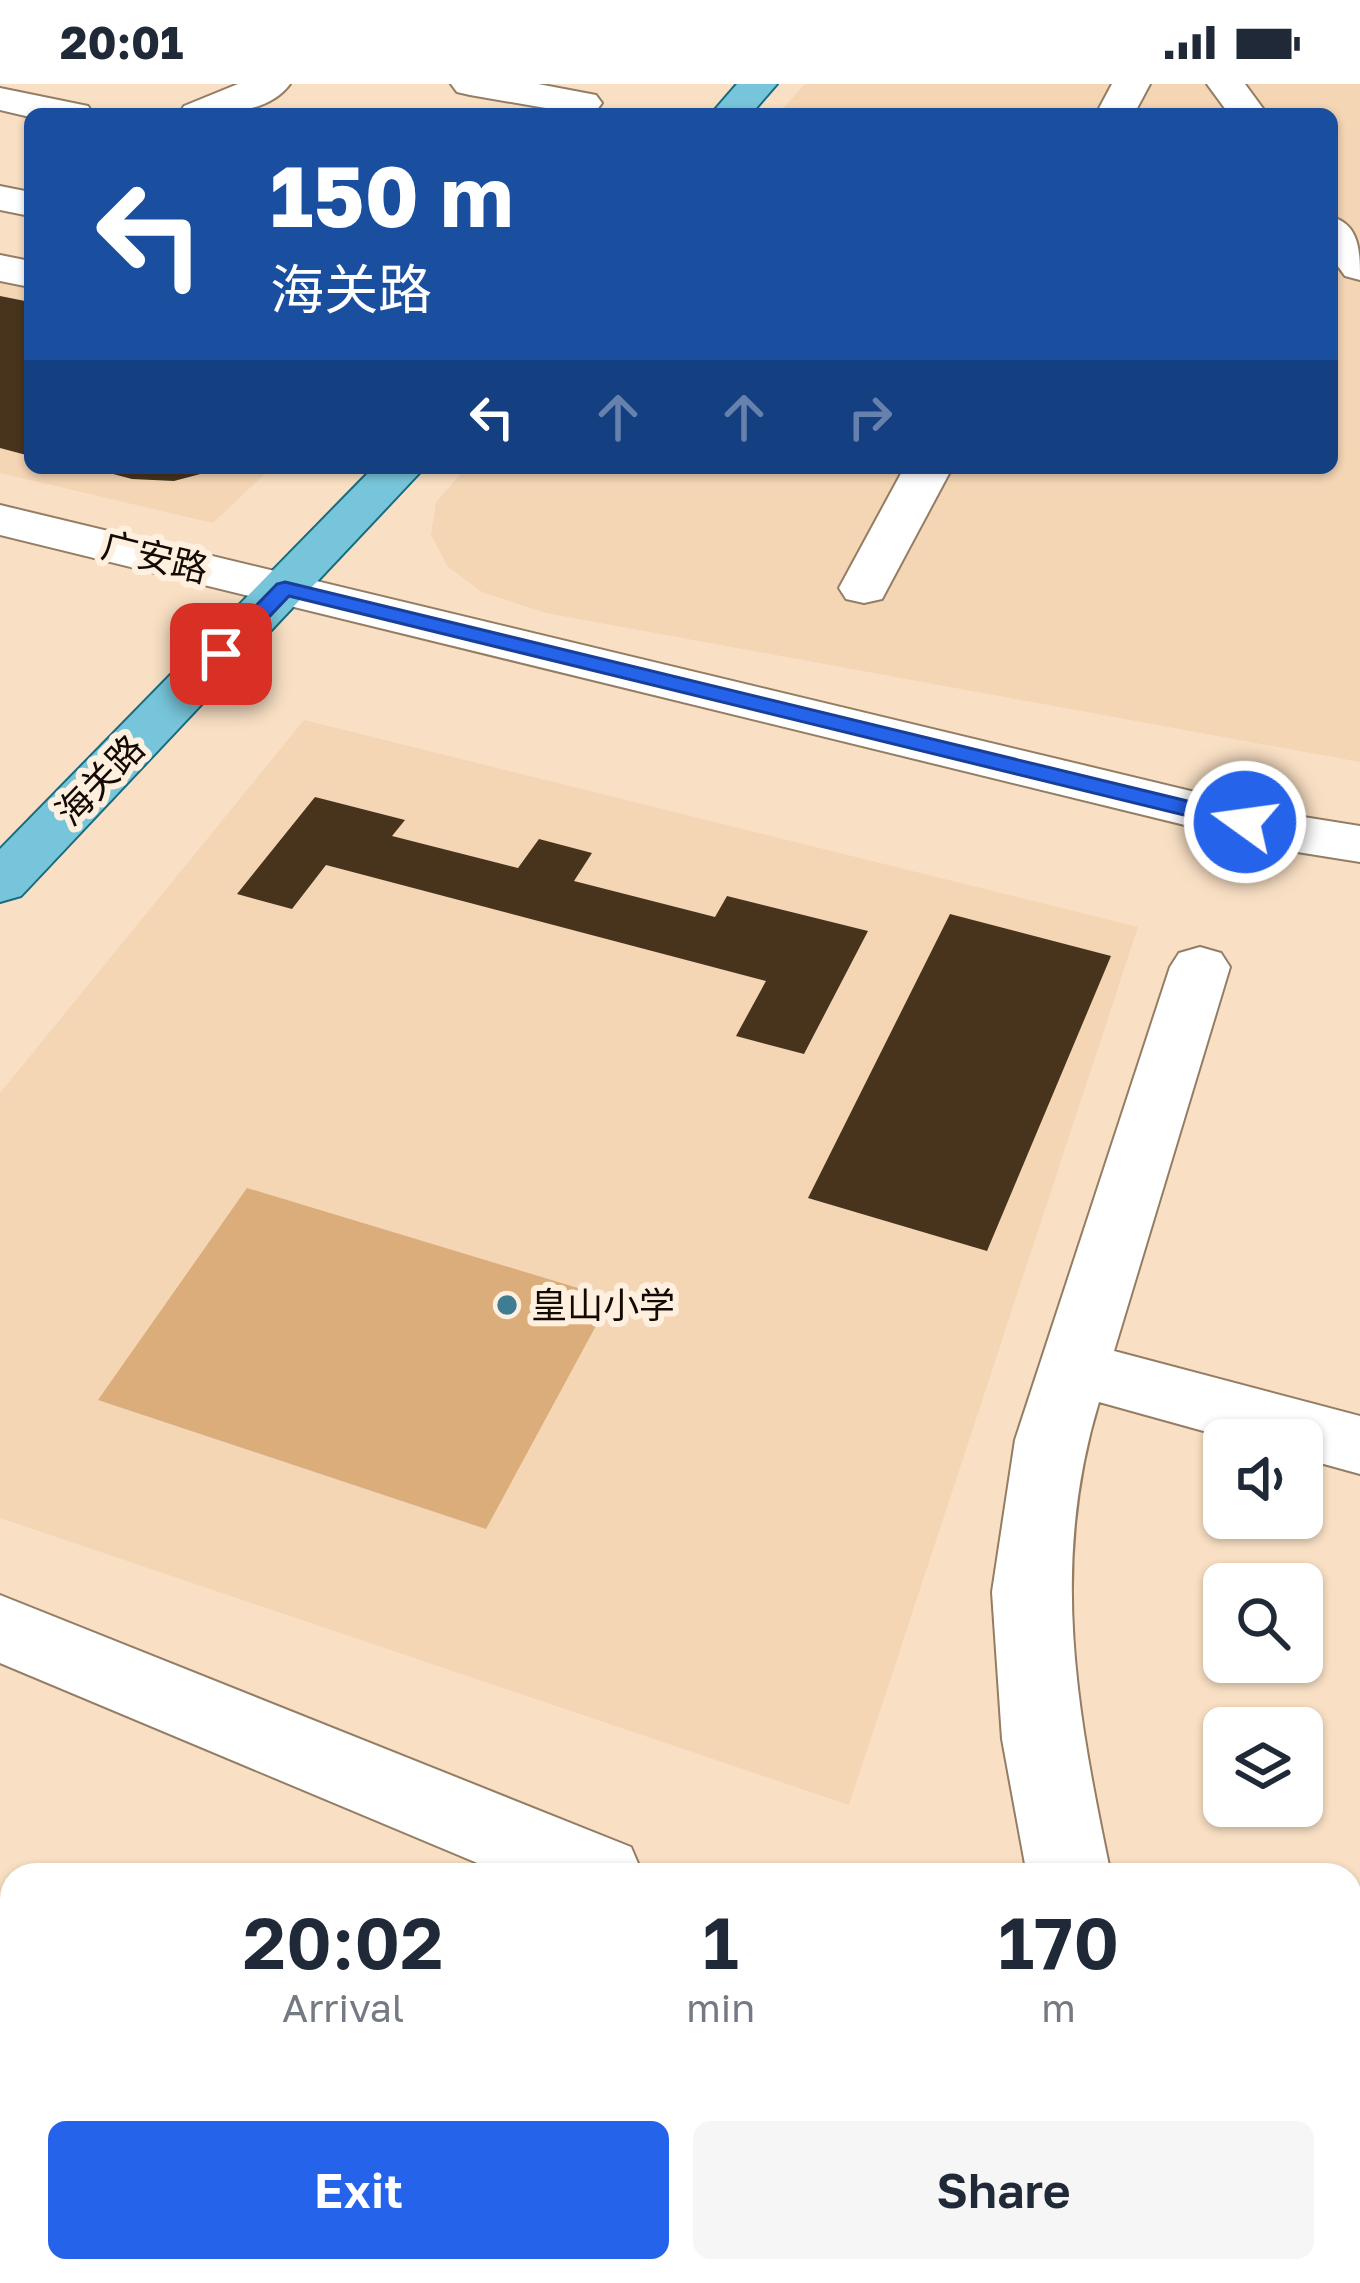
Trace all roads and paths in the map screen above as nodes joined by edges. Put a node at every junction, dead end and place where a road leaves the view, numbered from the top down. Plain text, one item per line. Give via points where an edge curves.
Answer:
1 (271, 84) edge
2 (470, 84) edge
3 (758, 84) edge
4 (0, 99) edge
5 (586, 100) edge
6 (44, 108) edge
7 (213, 108) edge
8 (736, 108) edge
9 (1338, 237) edge
10 (1360, 267) edge
11 (394, 474) edge
12 (925, 474) edge
13 (0, 520) edge
14 (864, 588) dead end
15 (285, 589) junction
16 (1360, 844) edge
17 (0, 883) edge
18 (1200, 967) dead end
19 (1075, 1368) junction
20 (1360, 1444) edge
21 (0, 1628) edge
22 (572, 1863) edge
23 (1067, 1863) edge

1 - 7 street
2 - 5 street
3 - 8 main road
4 - 6 street
9 - 10 street
11 - 15 main road, 海关路
12 - 14 street
13 - 15 street, 广安路
15 - 16 street, 广安路
15 - 17 main road, 海关路
18 - 19 street
19 - 20 street
19 - 23 street via 1051,1440 1030,1592 1042,1738
21 - 22 street

